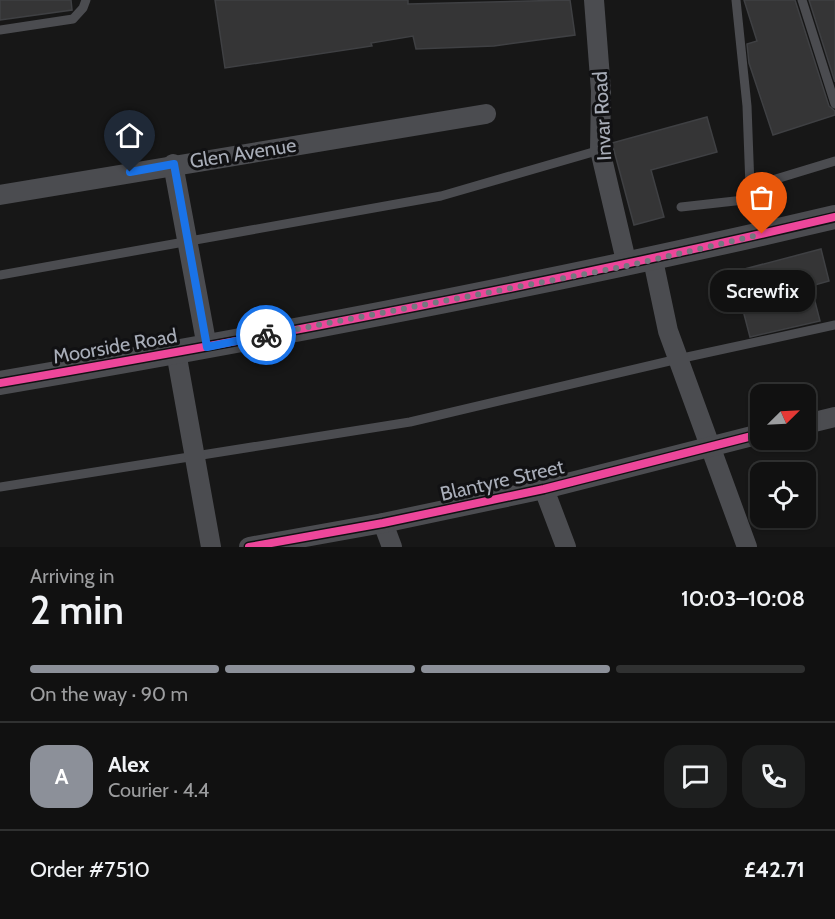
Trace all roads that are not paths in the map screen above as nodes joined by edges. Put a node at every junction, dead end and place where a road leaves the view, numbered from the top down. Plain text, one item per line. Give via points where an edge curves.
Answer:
1 (86, 0) edge
2 (594, 0) edge
3 (736, 0) edge
4 (802, 0) edge
5 (0, 30) edge
6 (835, 104) edge
7 (486, 114) dead end
8 (600, 150) junction
9 (835, 161) edge
10 (174, 164) junction
11 (750, 187) junction
12 (0, 195) edge
13 (753, 199) junction
14 (681, 207) dead end
15 (835, 217) edge
16 (762, 234) junction
17 (188, 241) junction
18 (653, 260) junction
19 (627, 266) junction
20 (0, 275) edge
21 (835, 325) edge
22 (207, 347) junction
23 (176, 352) junction
24 (678, 358) junction
25 (0, 383) edge
26 (835, 417) edge
27 (816, 422) edge
28 (750, 436) edge
29 (708, 447) junction
30 (195, 457) junction
31 (0, 488) edge
32 (544, 489) junction
33 (383, 523) junction
34 (211, 547) edge
35 (249, 547) edge
36 (392, 547) edge
37 (566, 547) edge
38 (747, 547) edge

1 - 5 lane via 73,19
2 - 8 street, Invar Road via 601,92
3 - 11 lane via 747,106
4 - 6 lane
7 - 10 street, Glen Avenue
8 - 17 lane via 441,196
8 - 19 street, Invar Road
9 - 11 lane
10 - 12 street, Glen Avenue
10 - 17 street
11 - 13 lane
13 - 14 lane
13 - 16 lane
15 - 16 street, Moorside Road
16 - 18 street, Moorside Road
17 - 20 lane
17 - 22 street
18 - 19 street, Moorside Road
18 - 24 street via 668,331
19 - 22 street, Moorside Road
21 - 24 lane
22 - 23 street, Moorside Road
23 - 25 street, Moorside Road
23 - 30 street
24 - 29 street
24 - 30 lane via 410,422
26 - 27 street
28 - 29 street, Blantyre Street
29 - 32 street, Blantyre Street
29 - 38 street
30 - 31 lane
30 - 34 street
32 - 33 street, Blantyre Street
32 - 37 street
33 - 35 street, Blantyre Street
33 - 36 street

